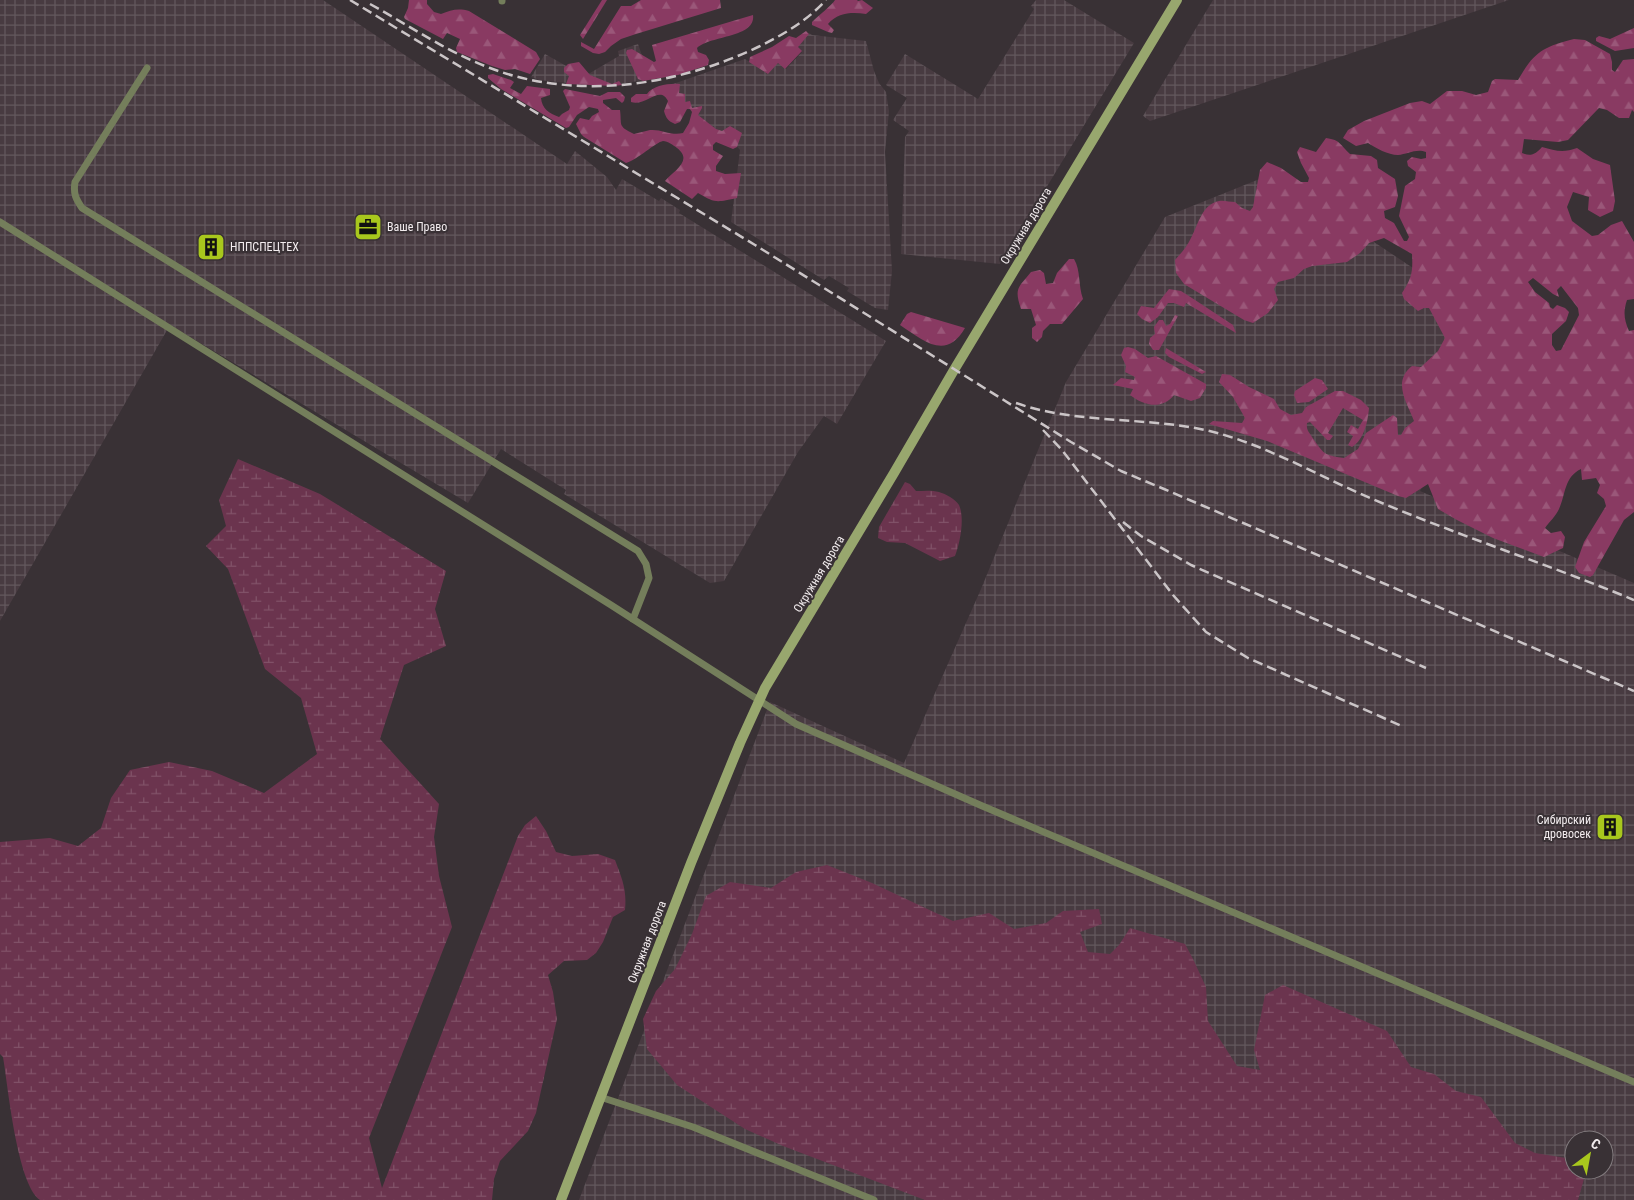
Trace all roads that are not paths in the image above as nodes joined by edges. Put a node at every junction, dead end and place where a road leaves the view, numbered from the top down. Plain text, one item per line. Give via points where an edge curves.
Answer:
1 (1177, 0) edge
2 (147, 68) dead end
3 (0, 222) edge
4 (633, 619) junction
5 (758, 700) junction
6 (1634, 1082) edge
7 (600, 1096) junction
8 (561, 1200) edge
9 (874, 1200) edge

1 - 5 main road, Окружная дорога
2 - 4 street via 75,182 76,199 82,208 638,551 646,564 649,578
3 - 4 street
4 - 5 street
5 - 6 street via 828,739
5 - 7 main road, Окружная дорога
7 - 8 main road, Окружная дорога
7 - 9 street via 693,1128

